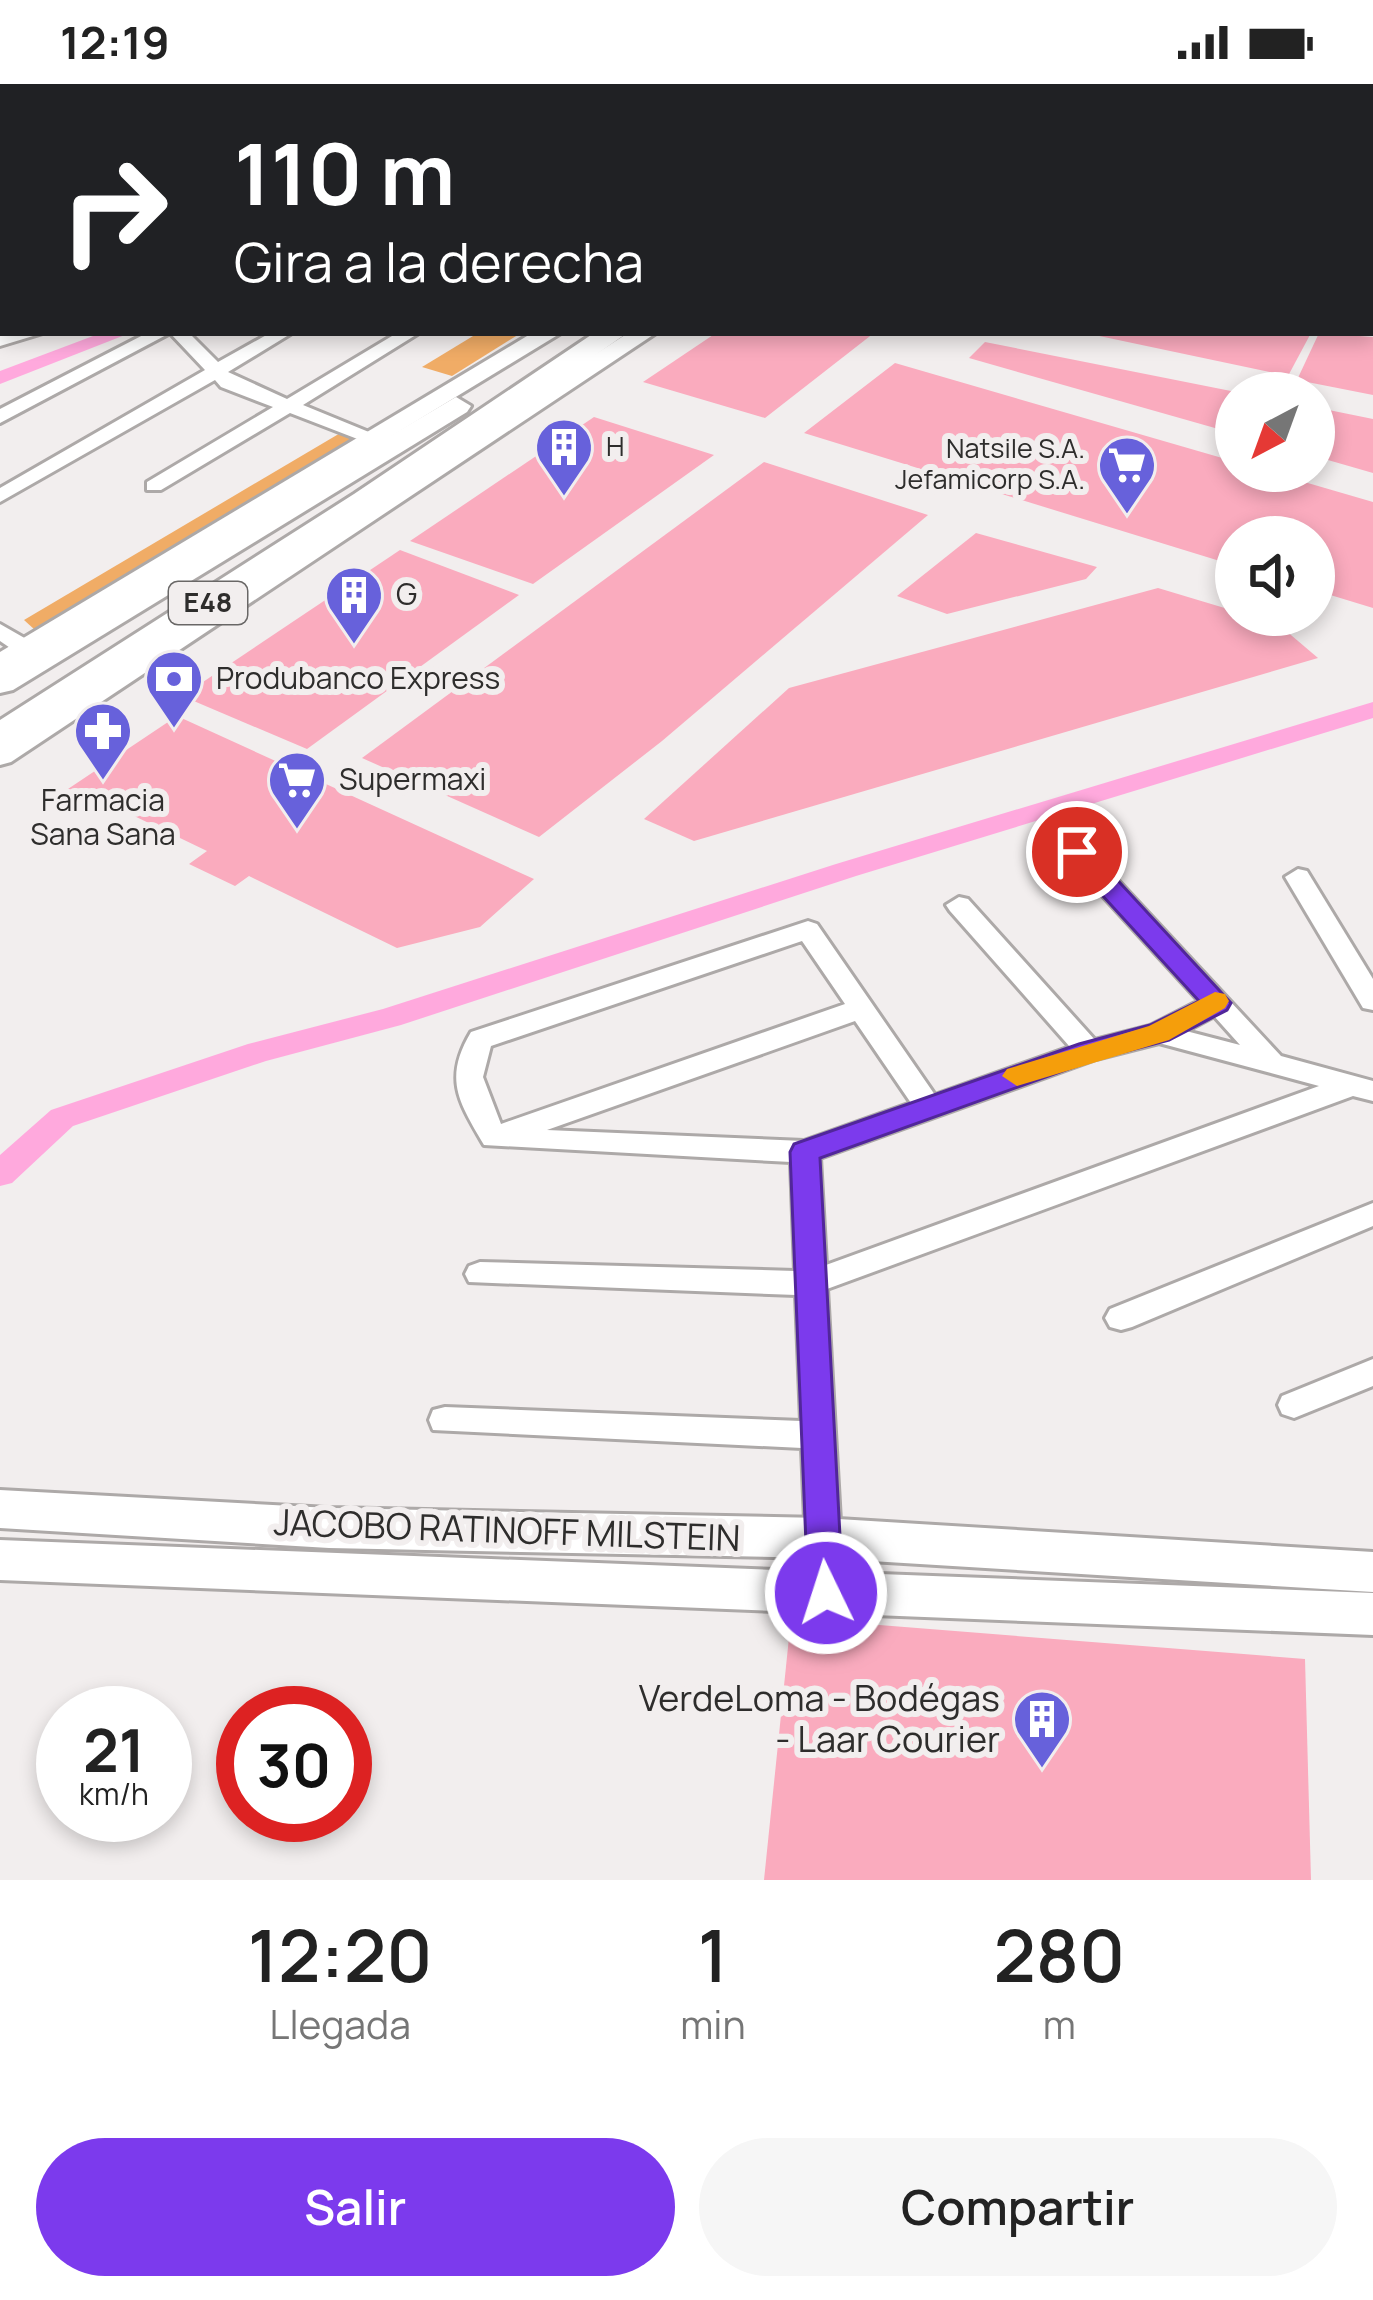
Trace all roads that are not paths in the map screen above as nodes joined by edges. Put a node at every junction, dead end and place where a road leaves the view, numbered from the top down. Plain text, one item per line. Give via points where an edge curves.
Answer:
1 (155, 336) edge
2 (182, 336) edge
3 (279, 336) edge
4 (405, 336) edge
5 (544, 336) edge
6 (567, 336) edge
7 (609, 336) edge
8 (639, 336) edge
9 (216, 372) junction
10 (477, 379) joint
11 (286, 407) junction
12 (0, 417) edge
13 (510, 420) junction
14 (400, 446) junction
15 (337, 463) joint
16 (154, 486) dead end
17 (0, 496) edge
18 (359, 512) junction
19 (8, 660) edge
20 (0, 736) edge
21 (0, 755) edge
22 (1077, 852) dead end
23 (1298, 877) dead end
24 (959, 905) dead end
25 (1373, 1001) edge
26 (1217, 1003) junction
27 (863, 1008) junction
28 (1159, 1033) junction
29 (1089, 1051) junction
30 (1269, 1059) junction
31 (1363, 1088) edge
32 (929, 1108) junction
33 (494, 1138) junction
34 (805, 1152) junction
35 (1373, 1214) edge
36 (480, 1274) dead end
37 (810, 1283) junction
38 (1121, 1318) dead end
39 (1373, 1372) edge
40 (1294, 1405) dead end
41 (446, 1420) dead end
42 (816, 1435) junction
43 (0, 1509) edge
44 (822, 1538) junction
45 (0, 1560) edge
46 (1373, 1572) edge
47 (826, 1593) junction
48 (1373, 1614) edge

1 - 12 street
2 - 9 street
3 - 9 street
4 - 11 street
5 - 10 street
6 - 14 main road, E48
7 - 14 main road, E48 via 450,444
8 - 13 street, E48
9 - 11 street
9 - 17 street
10 - 14 main road
11 - 14 street
11 - 16 street
13 - 14 main road
13 - 18 street, E48
14 - 15 main road
14 - 18 main road, E48
14 - 19 main road, E48 via 78,635
15 - 19 street, E48
18 - 20 main road, E48
18 - 21 street, E48
22 - 26 street
23 - 25 street
24 - 29 street
26 - 28 street
26 - 30 street
27 - 32 street
27 - 33 street
27 - 33 street via 808,931 481,1039 464,1081
28 - 29 street
28 - 30 street
29 - 32 street
30 - 31 street
31 - 37 street
32 - 34 street
33 - 34 street
34 - 37 street
35 - 38 street
36 - 37 street
37 - 42 street
39 - 40 street
41 - 42 street
42 - 44 street
43 - 44 street, JACOBO RATINOFF MILSTEIN via 329,1528
44 - 46 street, JACOBO RATINOFF MILSTEIN
44 - 47 street
45 - 47 street, JACOBO RATINOFF MILSTEIN
47 - 48 street, JACOBO RATINOFF MILSTEIN

